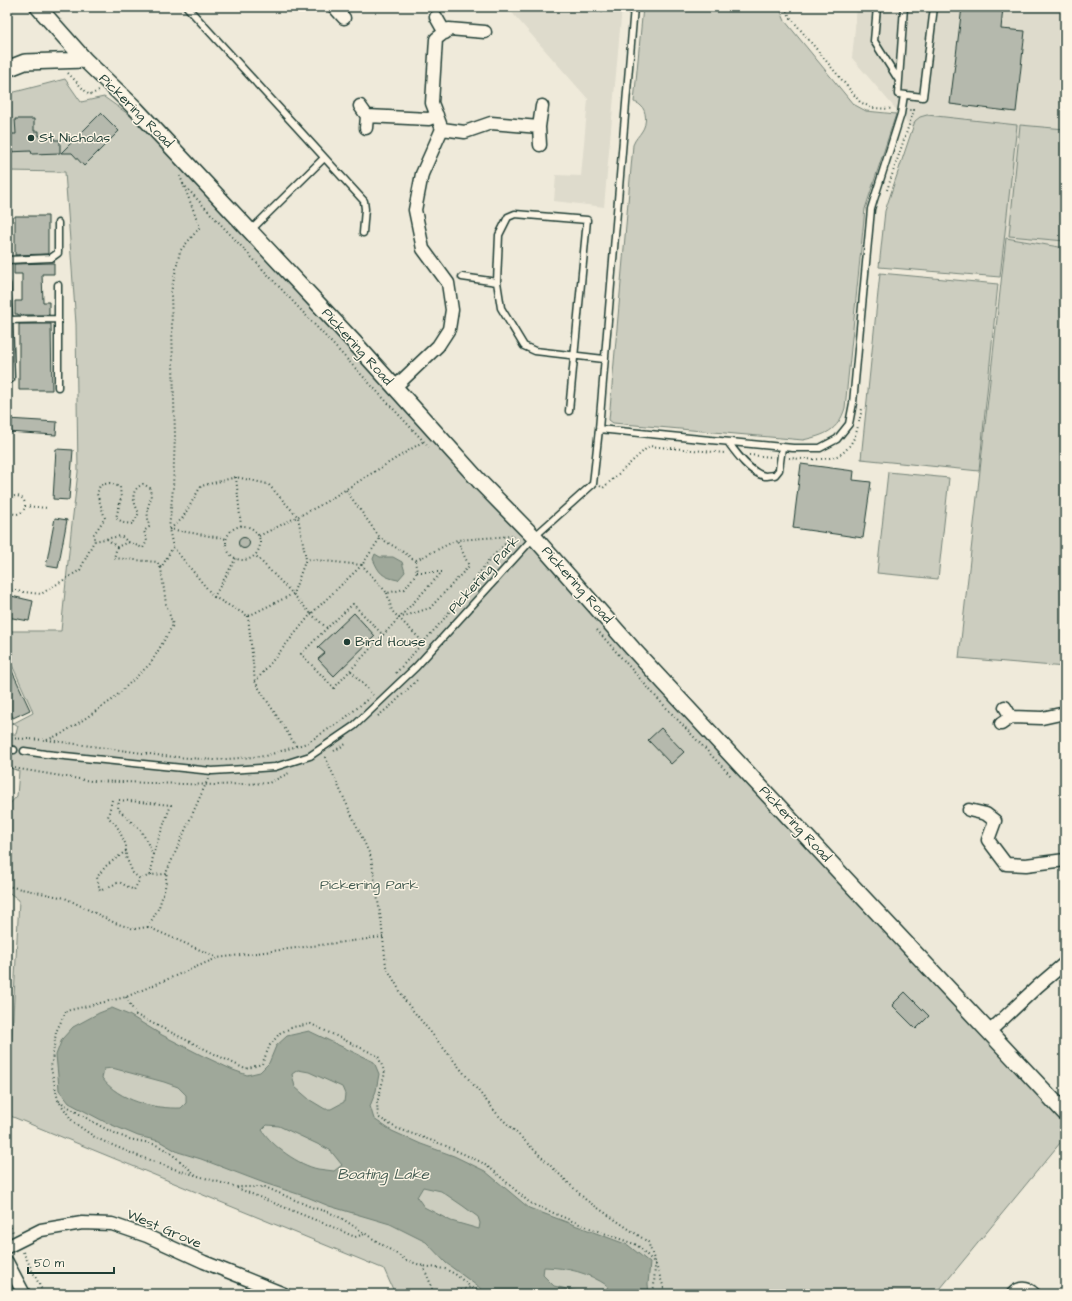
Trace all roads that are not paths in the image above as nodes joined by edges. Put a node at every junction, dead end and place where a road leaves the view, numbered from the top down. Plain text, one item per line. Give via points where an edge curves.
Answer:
1 (38, 7) edge
2 (187, 7) edge
3 (334, 7) edge
4 (634, 7) edge
5 (877, 7) edge
6 (904, 7) edge
7 (934, 7) edge
8 (436, 17) dead end
9 (344, 18) dead end
10 (485, 32) dead end
11 (444, 33) junction
12 (85, 60) junction
13 (7, 68) edge
14 (898, 79) junction
15 (904, 95) junction
16 (360, 106) dead end
17 (542, 106) dead end
18 (437, 115) junction
19 (539, 128) junction
20 (442, 129) junction
21 (540, 145) dead end
22 (324, 158) junction
23 (58, 223) dead end
24 (250, 231) junction
25 (364, 233) dead end
26 (7, 260) edge
27 (462, 277) dead end
28 (497, 282) junction
29 (7, 284) edge
30 (58, 285) dead end
31 (58, 319) junction
32 (8, 320) edge
33 (574, 356) junction
34 (604, 359) junction
35 (11, 379) dead end
36 (58, 387) dead end
37 (394, 388) junction
38 (569, 411) dead end
39 (599, 429) junction
40 (728, 442) junction
41 (782, 447) junction
42 (534, 537) junction
43 (1065, 713) edge
44 (1006, 716) dead end
45 (24, 751) dead end
46 (969, 810) dead end
47 (1065, 860) edge
48 (1065, 963) edge
49 (989, 1032) junction
50 (1065, 1114) edge
51 (7, 1247) edge
52 (7, 1262) edge
53 (24, 1294) edge
54 (284, 1294) edge
55 (1013, 1294) edge
56 (1034, 1294) edge

1 - 12 street, Pickering Road
2 - 22 lane
3 - 9 street
4 - 34 lane
5 - 14 lane via 874,41
6 - 14 lane
7 - 15 lane via 923,96
8 - 11 street
10 - 11 street via 449,29
11 - 18 street via 436,39 432,103
12 - 13 street via 25,62
12 - 24 street, Pickering Road via 135,108
14 - 15 lane via 898,94
15 - 41 lane via 872,209 849,424 837,439 820,448
16 - 18 street via 367,122 429,119
17 - 19 street
18 - 20 street
19 - 20 street via 491,123 464,132
19 - 21 street
20 - 37 street via 422,174 415,210 423,249 448,283 452,310 450,323 438,346
22 - 24 lane
22 - 25 lane via 364,201
23 - 26 lane via 58,253 51,258
24 - 37 street, Pickering Road
27 - 28 lane
28 - 33 lane via 501,308 524,346 535,351
28 - 33 lane via 499,235 508,218 515,214 587,220
29 - 32 lane
30 - 31 lane
31 - 32 lane
31 - 36 lane
32 - 35 lane
33 - 34 lane
33 - 38 lane
34 - 39 lane
37 - 42 street, Pickering Road
39 - 40 lane
39 - 42 lane, Pickering Park via 593,484
40 - 41 lane
40 - 41 lane via 757,473 765,476 775,475 779,470
42 - 45 lane, Pickering Park via 416,666 354,726 310,756 275,767 212,771
42 - 49 street, Pickering Road via 633,649
43 - 44 street via 1042,718
46 - 47 street via 986,814 995,821 988,840 1006,864 1026,865
48 - 49 street
49 - 50 street, Pickering Road
51 - 54 street, West Grove via 41,1230 82,1223 112,1224 147,1236
52 - 53 street
55 - 56 street via 1020,1289

